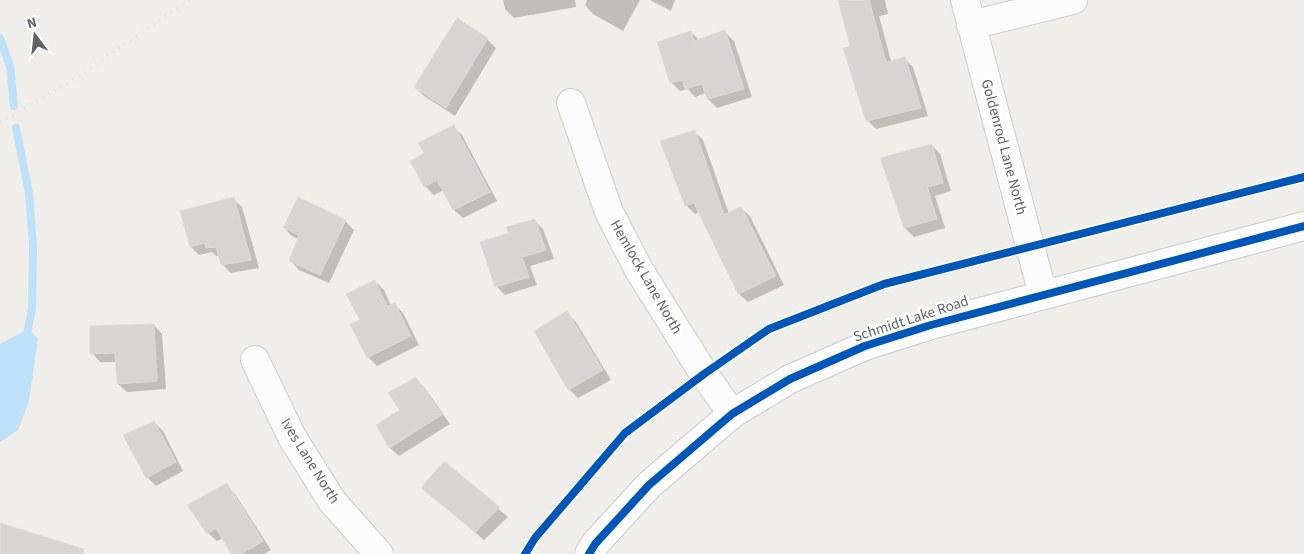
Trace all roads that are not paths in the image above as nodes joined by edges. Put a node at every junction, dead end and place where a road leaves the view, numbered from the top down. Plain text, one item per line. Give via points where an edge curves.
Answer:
1 (1073, 0) edge
2 (968, 13) edge
3 (570, 103) dead end
4 (1304, 226) edge
5 (1043, 295) junction
6 (255, 360) dead end
7 (732, 414) junction
8 (379, 554) edge
9 (589, 554) edge

1 - 2 street
2 - 5 street, Goldenrod Lane North
3 - 7 street, Hemlock Lane North via 609,212 638,270
4 - 5 street, Schmidt Lake Road
5 - 7 street, Schmidt Lake Road via 865,346 790,379
6 - 8 street, Ives Lane North via 292,437 332,501
7 - 9 street, Schmidt Lake Road via 649,485

